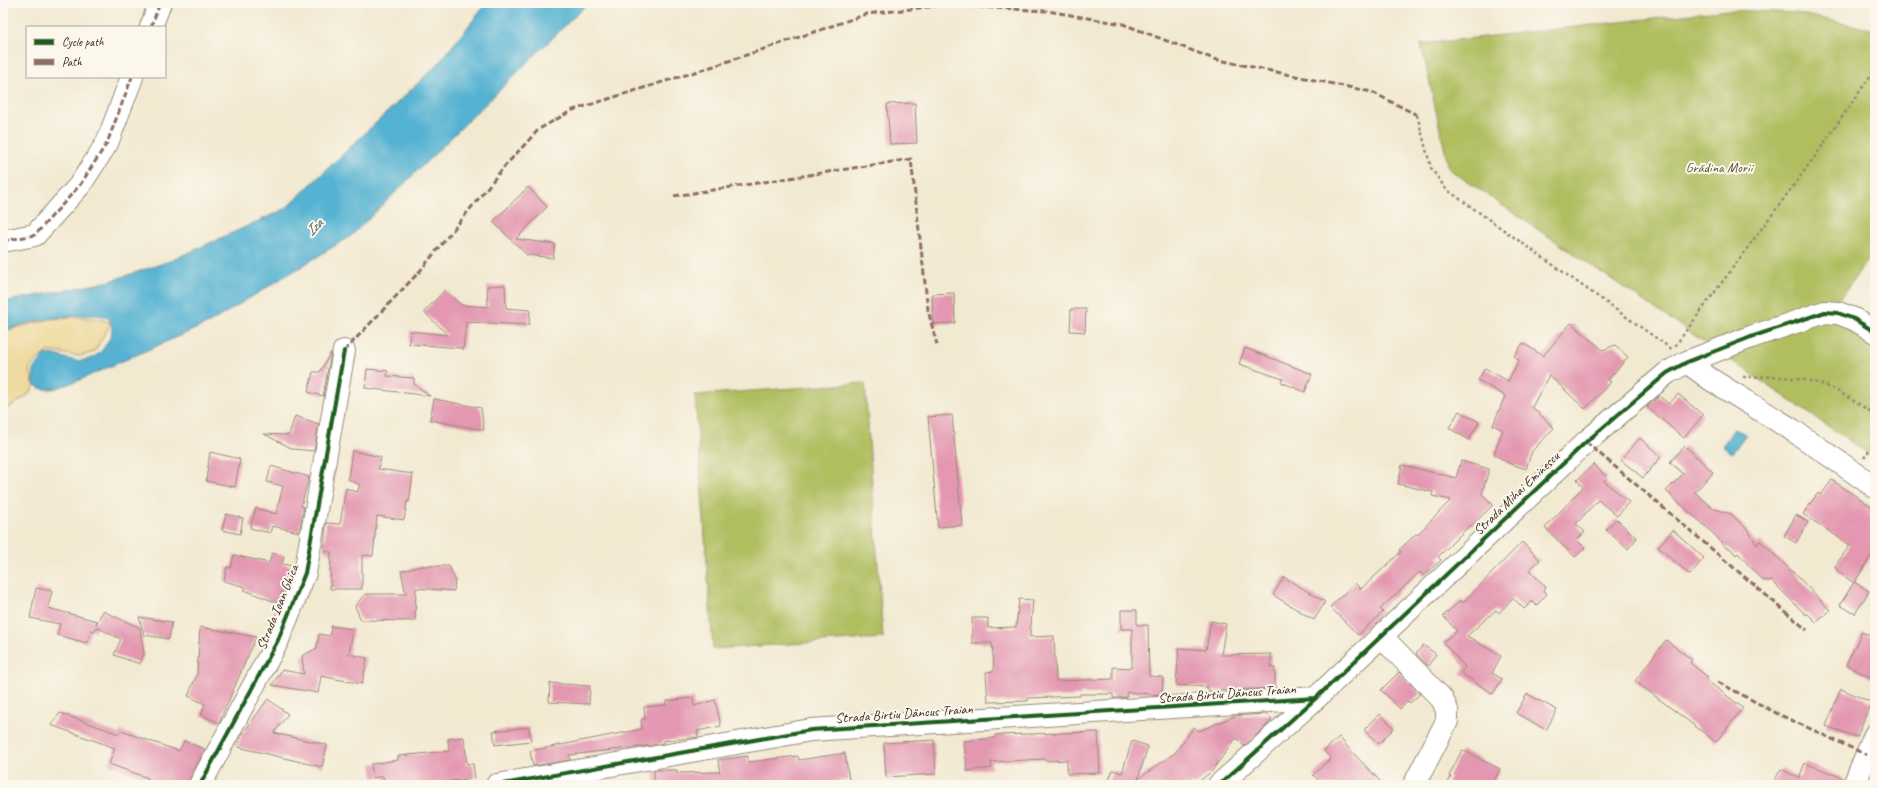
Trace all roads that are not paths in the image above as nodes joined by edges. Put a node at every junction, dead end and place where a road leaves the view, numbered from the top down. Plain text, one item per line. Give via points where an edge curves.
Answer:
1 (160, 3) edge
2 (151, 26) edge
3 (132, 78) edge
4 (3, 242) edge
5 (1875, 332) edge
6 (344, 351) dead end
7 (1680, 356) junction
8 (1875, 486) edge
9 (1381, 636) junction
10 (1316, 698) junction
11 (1875, 735) edge
12 (200, 785) edge
13 (497, 785) edge
14 (1219, 785) edge
15 (1414, 785) edge
16 (1854, 785) edge

1 - 2 street
3 - 4 street via 107,143 80,184 35,235
5 - 7 street, Strada Mihai Eminescu via 1854,319 1838,313 1825,312 1750,337
6 - 12 street, Strada Ioan Ghica via 305,573 278,640
7 - 8 street via 1710,380
7 - 9 street, Strada Mihai Eminescu via 1667,373 1586,442
9 - 10 street, Strada Mihai Eminescu
9 - 15 street via 1442,699 1447,710 1447,722
10 - 13 street, Strada Birtiu Dăncus Traian via 811,730
10 - 14 street, Strada Mihai Eminescu
11 - 16 street

